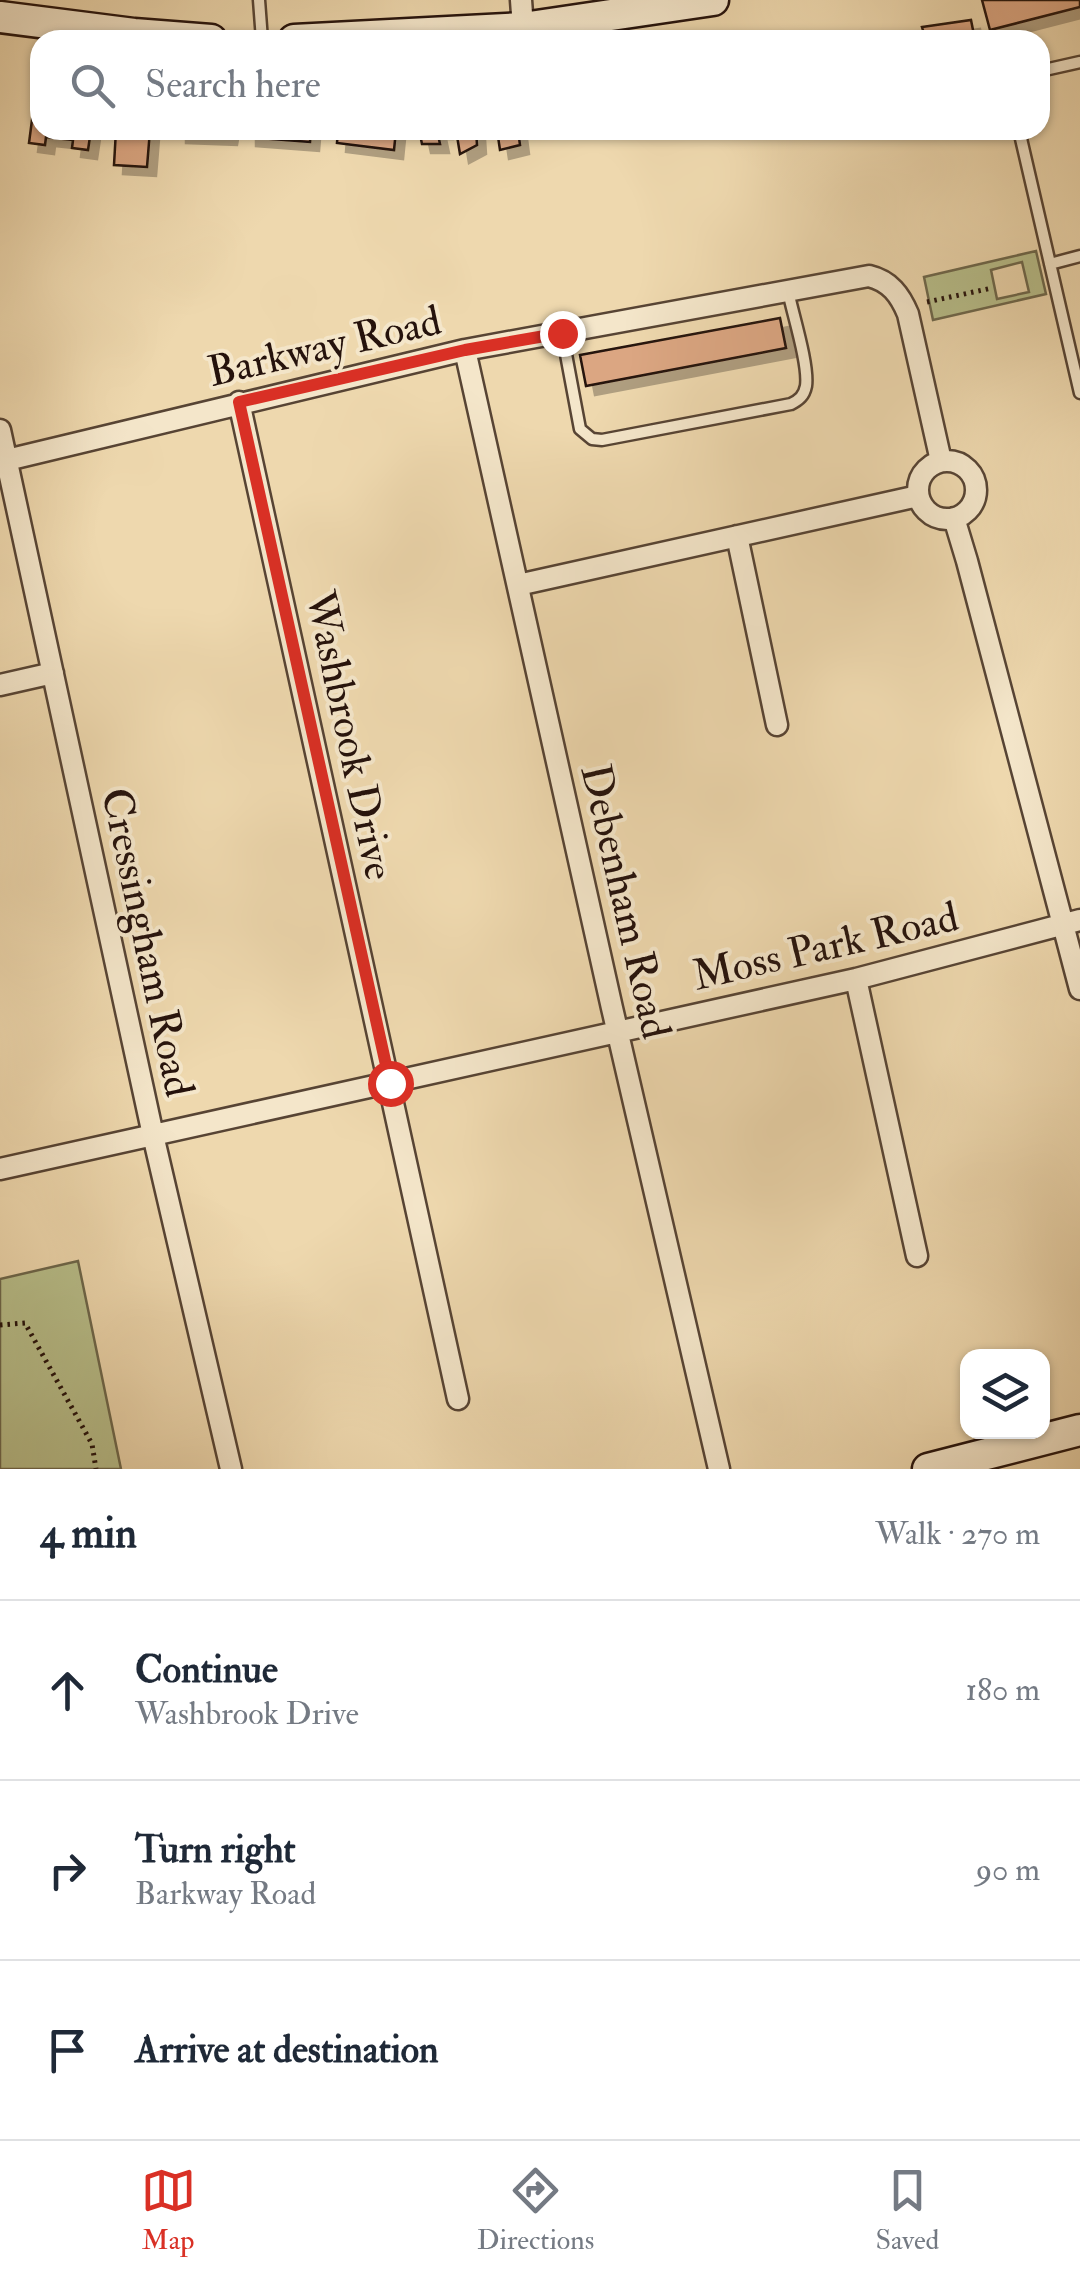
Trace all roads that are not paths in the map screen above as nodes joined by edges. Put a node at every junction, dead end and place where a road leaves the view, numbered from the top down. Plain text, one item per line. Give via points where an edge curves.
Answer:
1 (259, 0) edge
2 (713, 0) edge
3 (522, 14) edge
4 (0, 18) edge
5 (100, 30) edge
6 (261, 30) edge
7 (382, 30) edge
8 (1080, 62) edge
9 (1050, 69) edge
10 (1021, 140) edge
11 (1080, 256) edge
12 (1050, 264) junction
13 (788, 292) junction
14 (562, 333) junction
15 (465, 350) junction
16 (1080, 393) edge
17 (239, 402) junction
18 (0, 430) edge
19 (6, 460) junction
20 (941, 461) junction
21 (918, 496) junction
22 (954, 518) junction
23 (737, 536) junction
24 (518, 584) junction
25 (53, 673) junction
26 (0, 685) edge
27 (778, 725) dead end
28 (1072, 923) edge
29 (856, 978) junction
30 (1080, 989) edge
31 (618, 1030) junction
32 (390, 1083) junction
33 (152, 1135) junction
34 (0, 1169) edge
35 (918, 1256) dead end
36 (458, 1398) dead end
37 (1080, 1430) edge
38 (231, 1469) edge
39 (719, 1469) edge
40 (928, 1469) edge

1 - 6 lane
2 - 3 main road
3 - 7 main road
4 - 5 main road
8 - 9 lane
10 - 12 lane
11 - 12 lane
12 - 16 lane
13 - 14 street, Barkway Road
13 - 14 lane via 806,373 800,399 602,440 580,429
13 - 20 street, Barkway Road via 869,276 896,292
14 - 15 street, Barkway Road
15 - 17 street, Barkway Road
15 - 24 street, Debenham Road
17 - 19 street, Barkway Road
17 - 32 street, Washbrook Drive
18 - 19 street, Cressingham Road
19 - 25 street, Cressingham Road
20 - 21 street via 925,470
20 - 22 street via 960,464 974,478 970,507
21 - 22 street via 936,517
21 - 23 street
22 - 28 street
23 - 24 street
23 - 27 street
24 - 31 street, Debenham Road
25 - 26 street
25 - 33 street, Cressingham Road
28 - 29 street, Moss Park Road
28 - 30 street
29 - 31 street, Moss Park Road
29 - 35 street
31 - 32 street, Moss Park Road
31 - 39 street, Debenham Road
32 - 33 street, Moss Park Road
32 - 36 street, Washbrook Drive
33 - 34 street, Moss Park Road
33 - 38 street, Cressingham Road
37 - 40 main road

